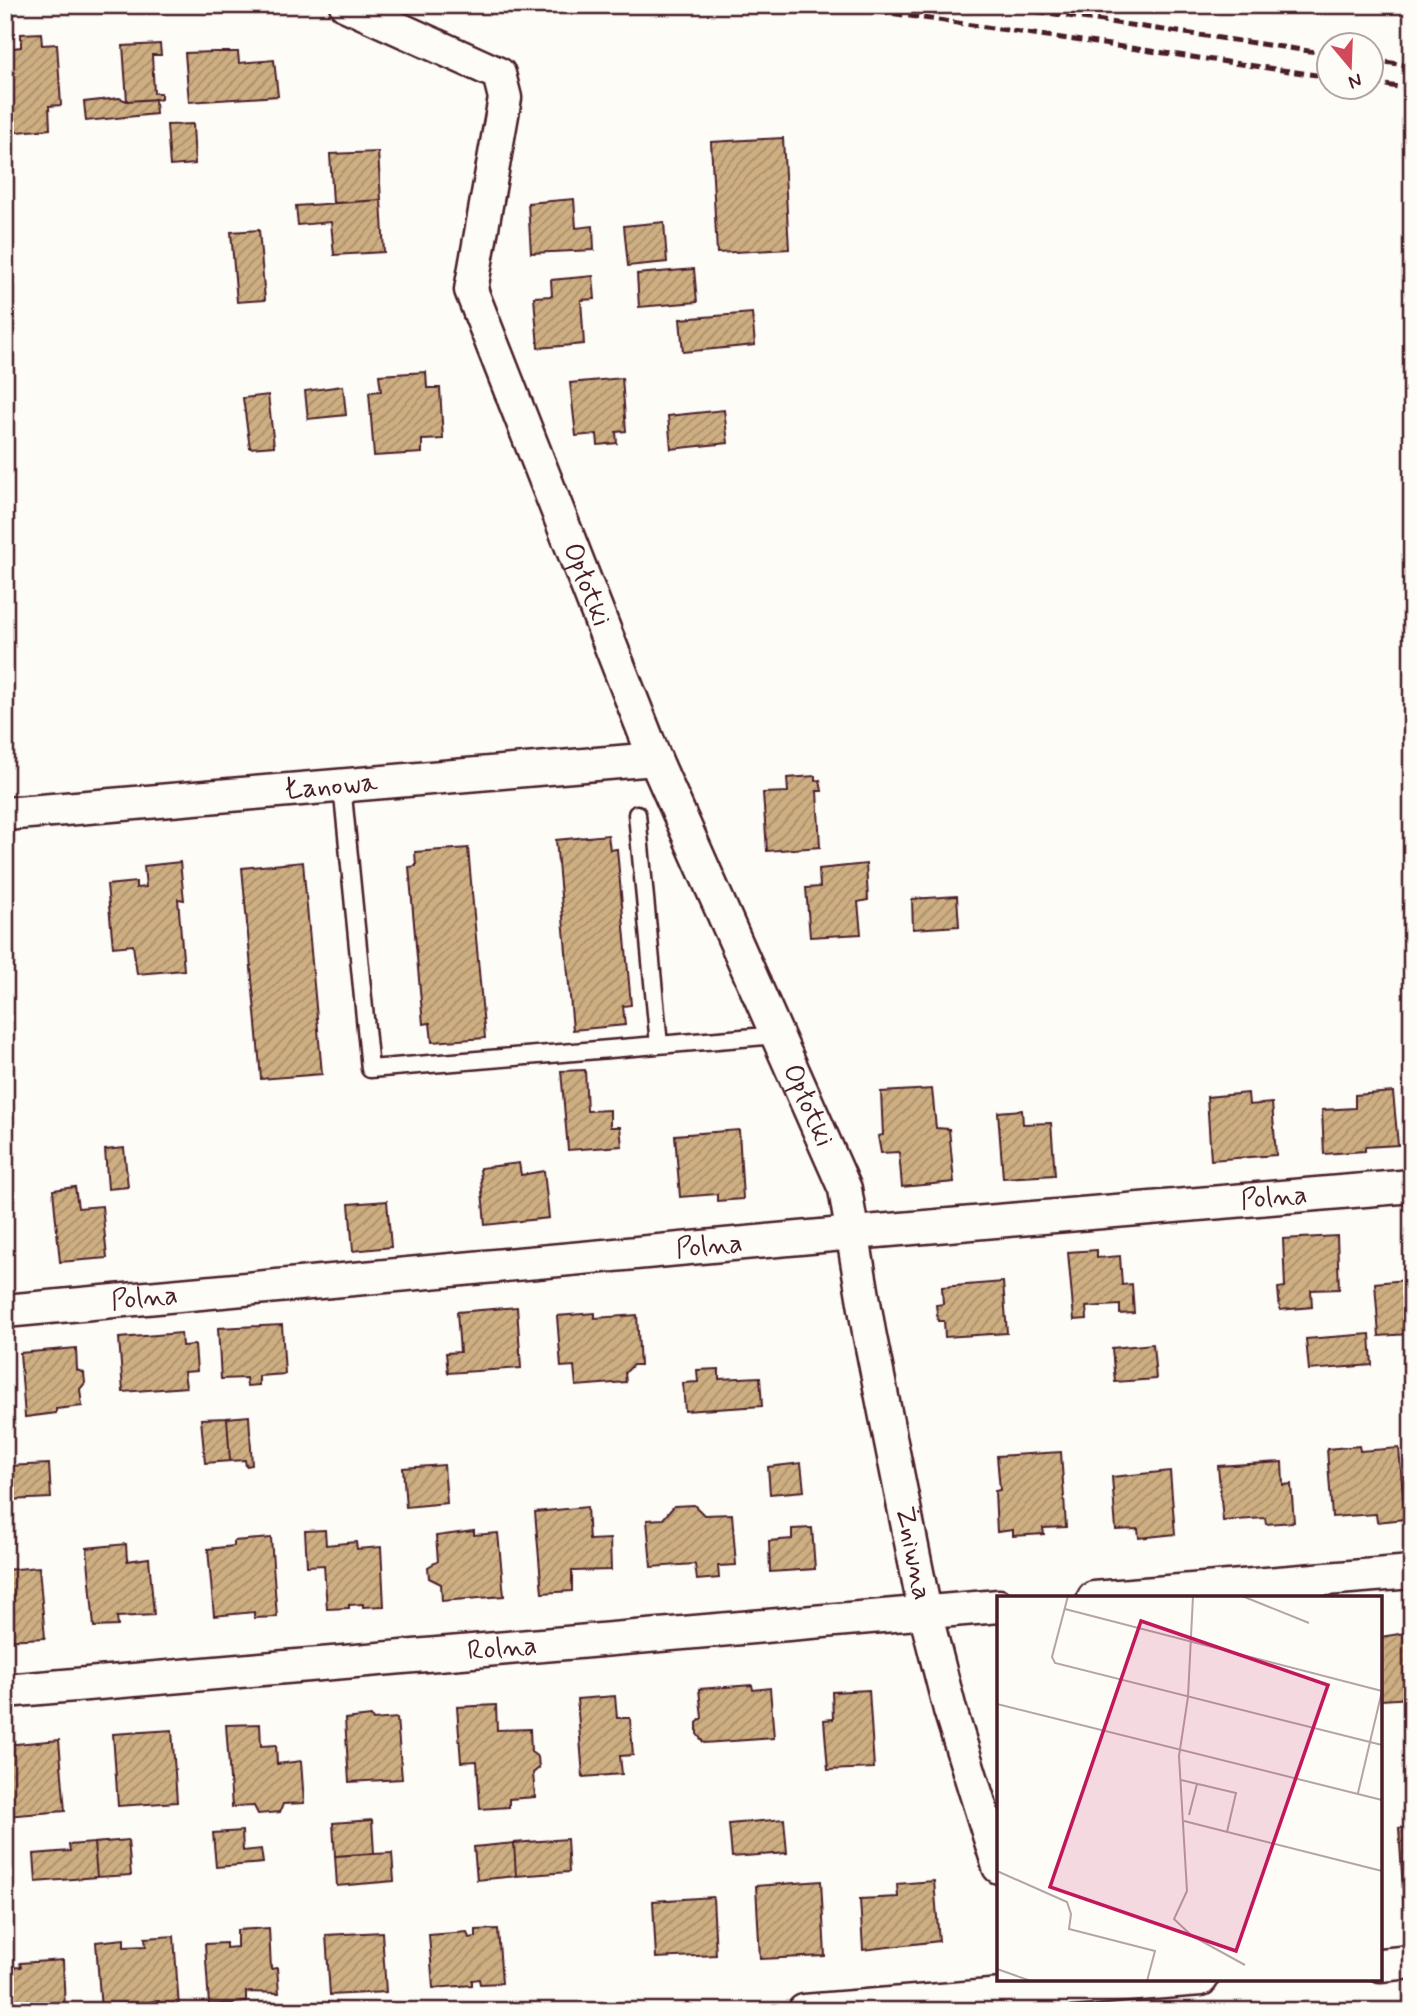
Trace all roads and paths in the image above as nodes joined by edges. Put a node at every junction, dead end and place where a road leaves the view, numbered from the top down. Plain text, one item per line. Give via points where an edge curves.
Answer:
1 (346, 5) edge
2 (655, 759) junction
3 (342, 785) junction
4 (5, 814) edge
5 (638, 814) dead end
6 (777, 1035) junction
7 (659, 1045) junction
8 (1412, 1186) edge
9 (854, 1233) junction
10 (5, 1311) edge
11 (1412, 1572) edge
12 (1118, 1596) edge
13 (997, 1605) edge
14 (925, 1612) junction
15 (5, 1691) edge
16 (997, 1861) edge
17 (1412, 1962) edge
18 (1382, 1965) edge
19 (1179, 1981) edge
20 (1038, 1994) edge
21 (804, 2011) edge

1 - 2 street, Opłotki via 499,74 505,98 471,290
2 - 3 street, Łanowa
2 - 6 street, Opłotki
3 - 4 street, Łanowa
3 - 7 lane via 370,1069
5 - 7 lane
6 - 7 lane
6 - 9 street, Opłotki via 845,1189
8 - 9 street, Polna
9 - 10 street, Polna
9 - 14 street, Żniwna
11 - 12 street
13 - 14 street, Rolna
14 - 15 street, Rolna
14 - 16 street, Żniwna
17 - 18 street
19 - 20 street
20 - 21 street

